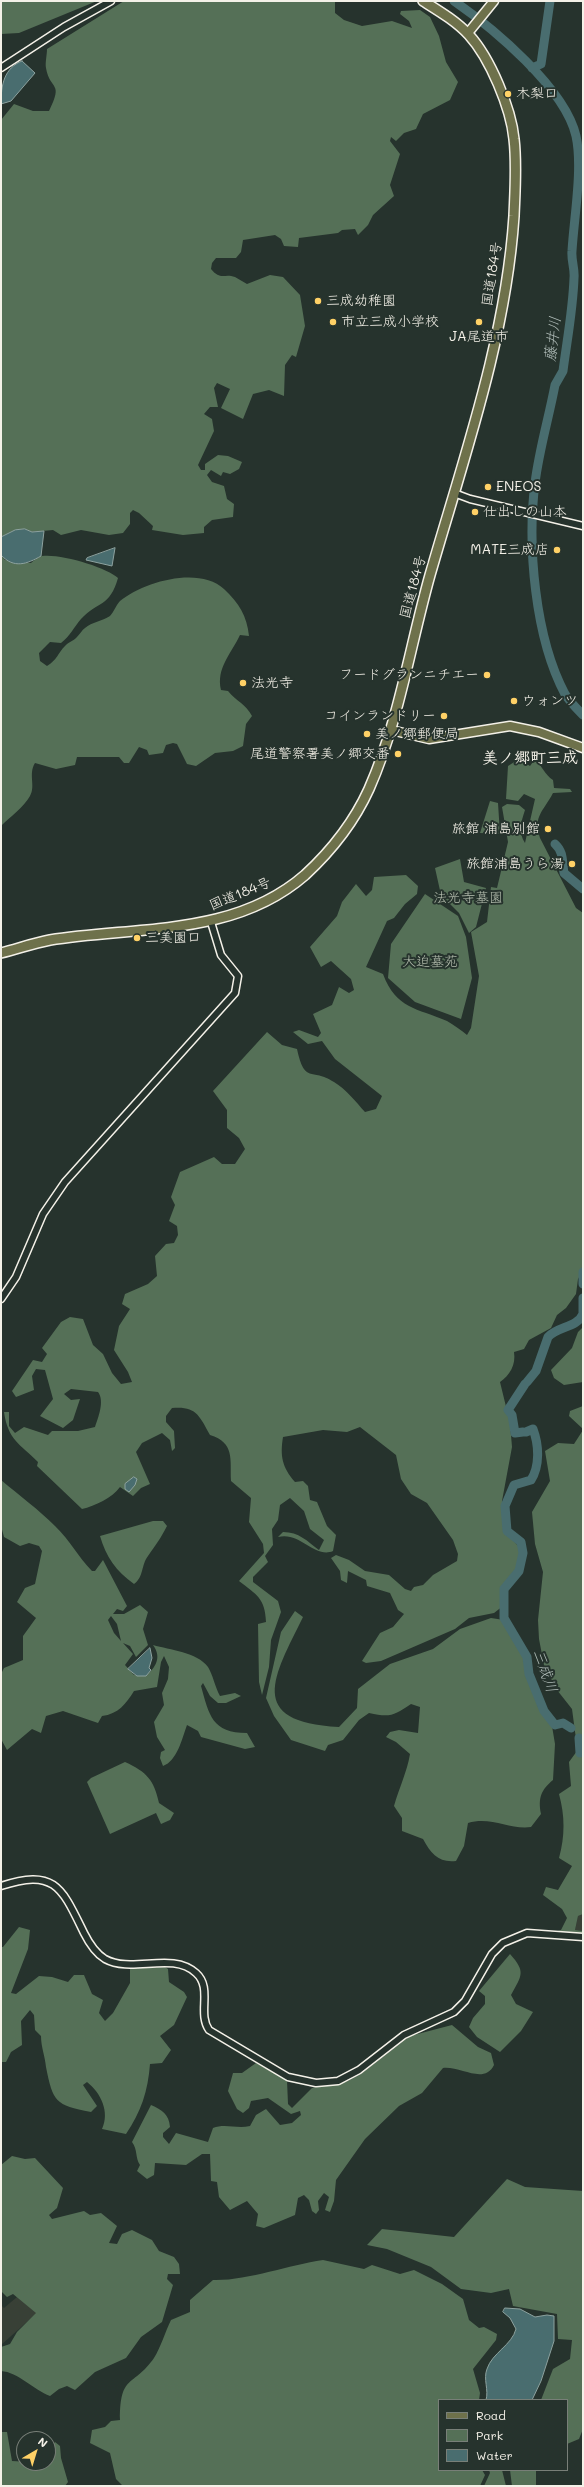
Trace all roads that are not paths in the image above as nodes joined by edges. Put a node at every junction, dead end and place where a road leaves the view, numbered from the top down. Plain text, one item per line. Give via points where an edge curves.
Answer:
1 (111, 1) edge
2 (423, 1) edge
3 (494, 1) edge
4 (470, 30) junction
5 (1, 68) edge
6 (454, 493) junction
7 (583, 526) edge
8 (391, 730) junction
9 (583, 748) edge
10 (211, 922) junction
11 (1, 953) edge
12 (1, 1299) edge
13 (1, 1886) edge
14 (583, 1937) edge

1 - 5 street via 64,26
2 - 4 highway, 国道184号
3 - 4 main road
4 - 6 highway, 国道184号 via 503,96 514,137 516,178 512,232 494,346
6 - 7 street
6 - 8 highway, 国道184号
8 - 9 main road via 429,739 510,726 539,732
8 - 10 highway, 国道184号 via 369,789 355,815 328,852 284,891
10 - 11 highway, 国道184号 via 47,940
10 - 12 street via 220,952 238,976 235,993 65,1182 43,1214 16,1277
13 - 14 street via 28,1878 53,1884 67,1898 90,1945 104,1958 125,1963 173,1963 190,1968 199,1976 204,1986 203,2020 209,2030 288,2077 316,2083 338,2081 350,2075 404,2035 454,2012 465,2001 492,1954 503,1943 527,1933

